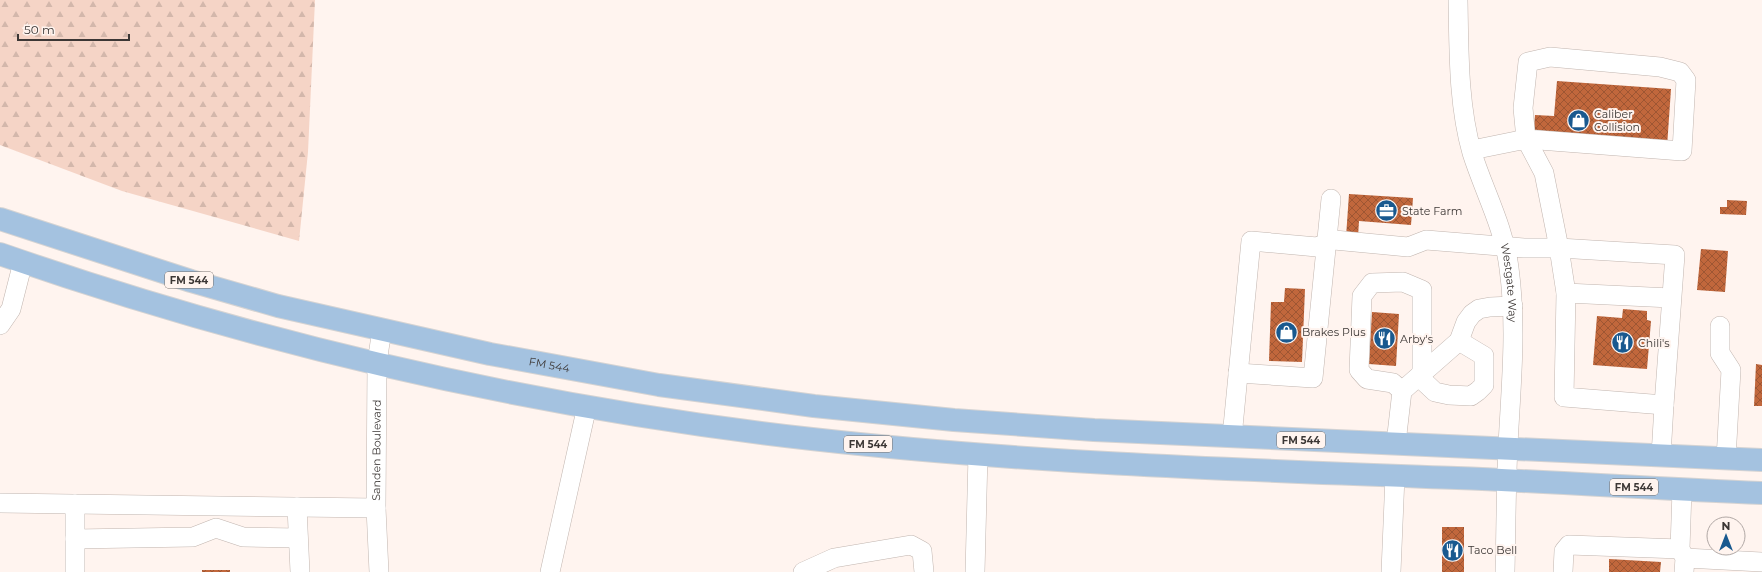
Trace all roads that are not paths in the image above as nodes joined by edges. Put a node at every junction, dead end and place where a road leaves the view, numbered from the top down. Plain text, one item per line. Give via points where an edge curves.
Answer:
1 (1458, 0) edge
2 (1526, 139) junction
3 (1472, 150) junction
4 (1331, 199) dead end
5 (0, 219) edge
6 (1327, 243) junction
7 (1505, 247) junction
8 (1559, 248) junction
9 (0, 254) edge
10 (23, 262) junction
11 (1566, 293) junction
12 (1671, 298) junction
13 (1513, 306) junction
14 (0, 325) edge
15 (1720, 326) dead end
16 (382, 329) junction
17 (1459, 341) junction
18 (376, 363) junction
19 (1238, 373) junction
20 (1420, 375) junction
21 (1402, 391) junction
22 (1664, 405) junction
23 (587, 406) junction
24 (978, 421) junction
25 (1232, 437) junction
26 (1396, 443) junction
27 (1508, 448) junction
28 (978, 455) junction
29 (1661, 456) junction
30 (1726, 459) junction
31 (1762, 460) edge
32 (1395, 476) junction
33 (1506, 480) junction
34 (1682, 490) junction
35 (1762, 493) edge
36 (0, 503) edge
37 (75, 504) junction
38 (297, 507) junction
39 (376, 508) junction
40 (298, 538) junction
41 (75, 539) junction
42 (1683, 560) edge
43 (1762, 562) edge
44 (1719, 566) edge
45 (75, 572) edge
46 (300, 572) edge
47 (378, 572) edge
48 (550, 572) edge
49 (803, 572) edge
50 (924, 572) edge
51 (975, 572) edge
52 (1391, 572) edge
53 (1505, 572) edge
54 (1563, 572) edge

1 - 3 street, Westgate Way via 1461,80
2 - 2 street via 1523,108 1528,62 1550,57 1660,67 1680,72 1686,80 1682,151
2 - 3 street
2 - 8 street via 1544,173
3 - 7 street, Westgate Way
4 - 6 street
5 - 16 main road, FM 544 / FM 544 via 278,306
6 - 7 street via 1334,240 1408,247 1426,240
6 - 19 street via 1317,247 1250,241
6 - 19 street via 1313,378
7 - 8 street
7 - 13 street, Westgate Way
8 - 11 street
8 - 12 street via 1675,255
9 - 10 main road, FM 544 / FM 544
10 - 14 street via 10,309
10 - 18 main road, FM 544 / FM 544 via 203,319
11 - 12 street
11 - 22 street via 1564,398
12 - 22 street
13 - 17 street via 1479,309 1466,322
13 - 27 street, Westgate Way
15 - 30 street via 1720,353 1731,370
16 - 18 street, Sanden Boulevard
16 - 24 main road, FM 544 / FM 544 via 490,354 658,385 814,406
17 - 20 street
17 - 20 street via 1484,356 1485,380 1482,388 1471,396 1449,396 1435,392
18 - 23 main road, FM 544 / FM 544
18 - 39 street, Sanden Boulevard
19 - 25 street
20 - 21 street
20 - 21 street via 1422,290 1403,282 1372,283 1362,296 1359,370 1367,379 1393,383
21 - 26 street
22 - 29 street
23 - 28 main road, FM 544 / FM 544 via 810,439
23 - 48 street
24 - 25 main road, FM 544 / FM 544
24 - 28 main road
25 - 26 main road, FM 544 / FM 544
26 - 27 main road, FM 544 / FM 544
27 - 29 main road, FM 544 / FM 544
27 - 33 street, Westgate Way
28 - 32 main road, FM 544 / FM 544 via 1100,464
28 - 51 street
29 - 30 main road, FM 544 / FM 544
30 - 31 main road, FM 544 / FM 544
32 - 33 main road, FM 544 / FM 544
32 - 52 street
33 - 34 main road, FM 544 / FM 544
33 - 53 street, Westgate Way
34 - 35 main road, FM 544 / FM 544
34 - 42 street
36 - 37 street
37 - 38 street
37 - 41 street
38 - 39 street
38 - 40 street
39 - 47 street, Sanden Boulevard
40 - 41 street via 243,537 216,528 193,537
40 - 46 street
41 - 45 street
42 - 44 street
42 - 54 street via 1569,545 1564,551
43 - 44 street
49 - 50 street via 834,558 911,545 922,551

